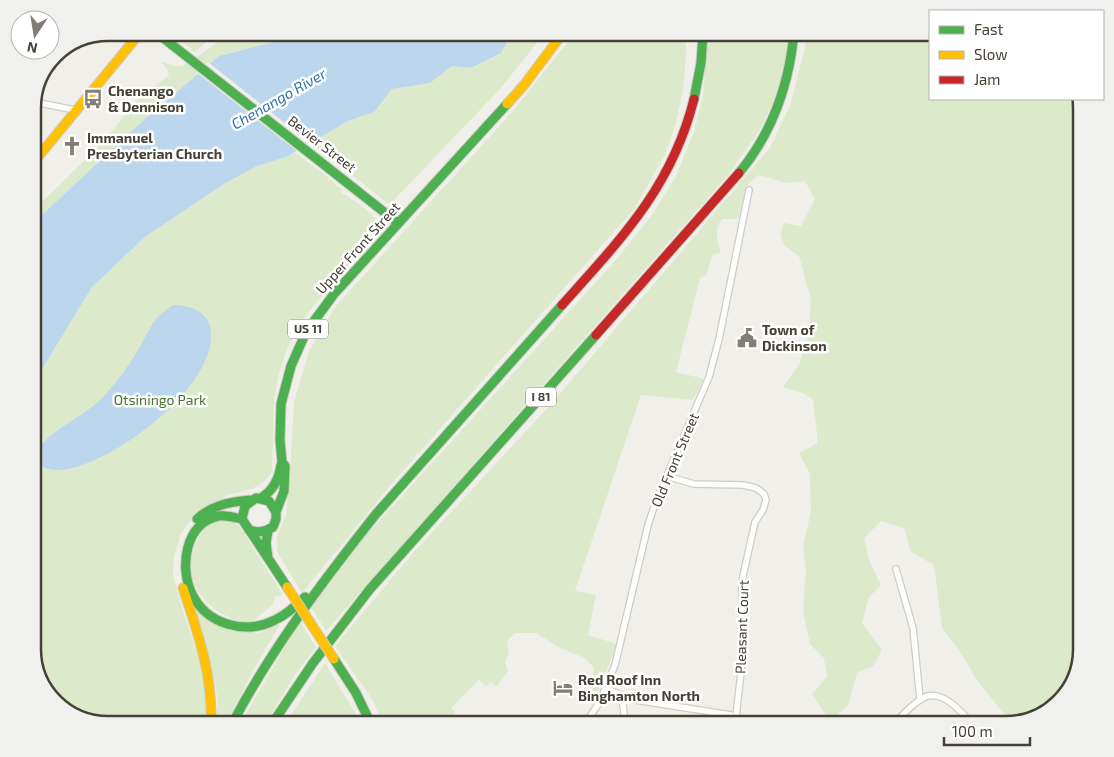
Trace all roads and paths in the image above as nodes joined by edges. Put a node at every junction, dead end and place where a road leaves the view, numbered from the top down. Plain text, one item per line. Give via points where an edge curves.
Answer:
1 (132, 41) edge
2 (168, 41) edge
3 (556, 41) edge
4 (695, 41) edge
5 (702, 41) edge
6 (793, 41) edge
7 (798, 41) edge
8 (792, 60) junction
9 (41, 103) edge
10 (75, 110) junction
11 (685, 131) junction
12 (41, 153) edge
13 (749, 190) dead end
14 (398, 223) junction
15 (282, 462) junction
16 (666, 476) junction
17 (262, 498) junction
18 (250, 500) junction
19 (276, 512) junction
20 (242, 520) junction
21 (249, 530) junction
22 (268, 530) junction
23 (268, 558) junction
24 (896, 569) dead end
25 (320, 585) junction
26 (606, 688) junction
27 (622, 696) junction
28 (289, 698) junction
29 (920, 699) junction
30 (212, 716) edge
31 (237, 716) edge
32 (277, 716) edge
33 (281, 716) edge
34 (366, 716) edge
35 (591, 716) edge
36 (625, 716) edge
37 (736, 716) joint
38 (902, 716) edge
39 (965, 716) edge

1 - 10 main road
2 - 14 main road, Bevier Street
3 - 14 main road, Upper Front Street / US 11 via 524,85
4 - 11 main road via 694,80
5 - 11 main road via 699,82
6 - 8 main road, I 81
7 - 8 main road
8 - 28 main road, I 81 via 776,114 735,178 370,589
9 - 10 street
10 - 12 main road
11 - 25 main road via 662,183 629,230 376,514
13 - 16 street, Old Front Street via 709,377
14 - 15 main road, Upper Front Street / US 11 via 334,294 301,341 290,366 281,404
15 - 17 main road, Upper Front Street / US 11 via 275,485
15 - 19 main road, Upper Front Street / US 11 via 285,483
16 - 26 street, Old Front Street via 648,525 620,651
16 - 37 street, Pleasant Court via 694,484 744,485 756,488 766,500 764,510 754,522 743,576 743,655
17 - 18 main road
17 - 19 main road via 271,502
18 - 20 main road via 243,508
18 - 30 main road via 222,503 200,516 188,531 179,557 181,583 212,687
19 - 22 main road, Upper Front Street / US 11 via 275,522
20 - 21 main road
20 - 25 main road via 226,514 209,518 199,526 185,560 188,584 196,602 216,620 233,626 262,626 278,618
21 - 22 main road via 259,533
21 - 23 main road
22 - 23 main road, Upper Front Street / US 11
23 - 34 main road, bridge via 356,693
24 - 29 street via 913,628
25 - 31 main road
26 - 27 street
26 - 35 street, Old Front Street
27 - 36 street
27 - 37 street
28 - 32 main road, I 81
28 - 33 main road
29 - 38 street
29 - 39 street via 942,698

